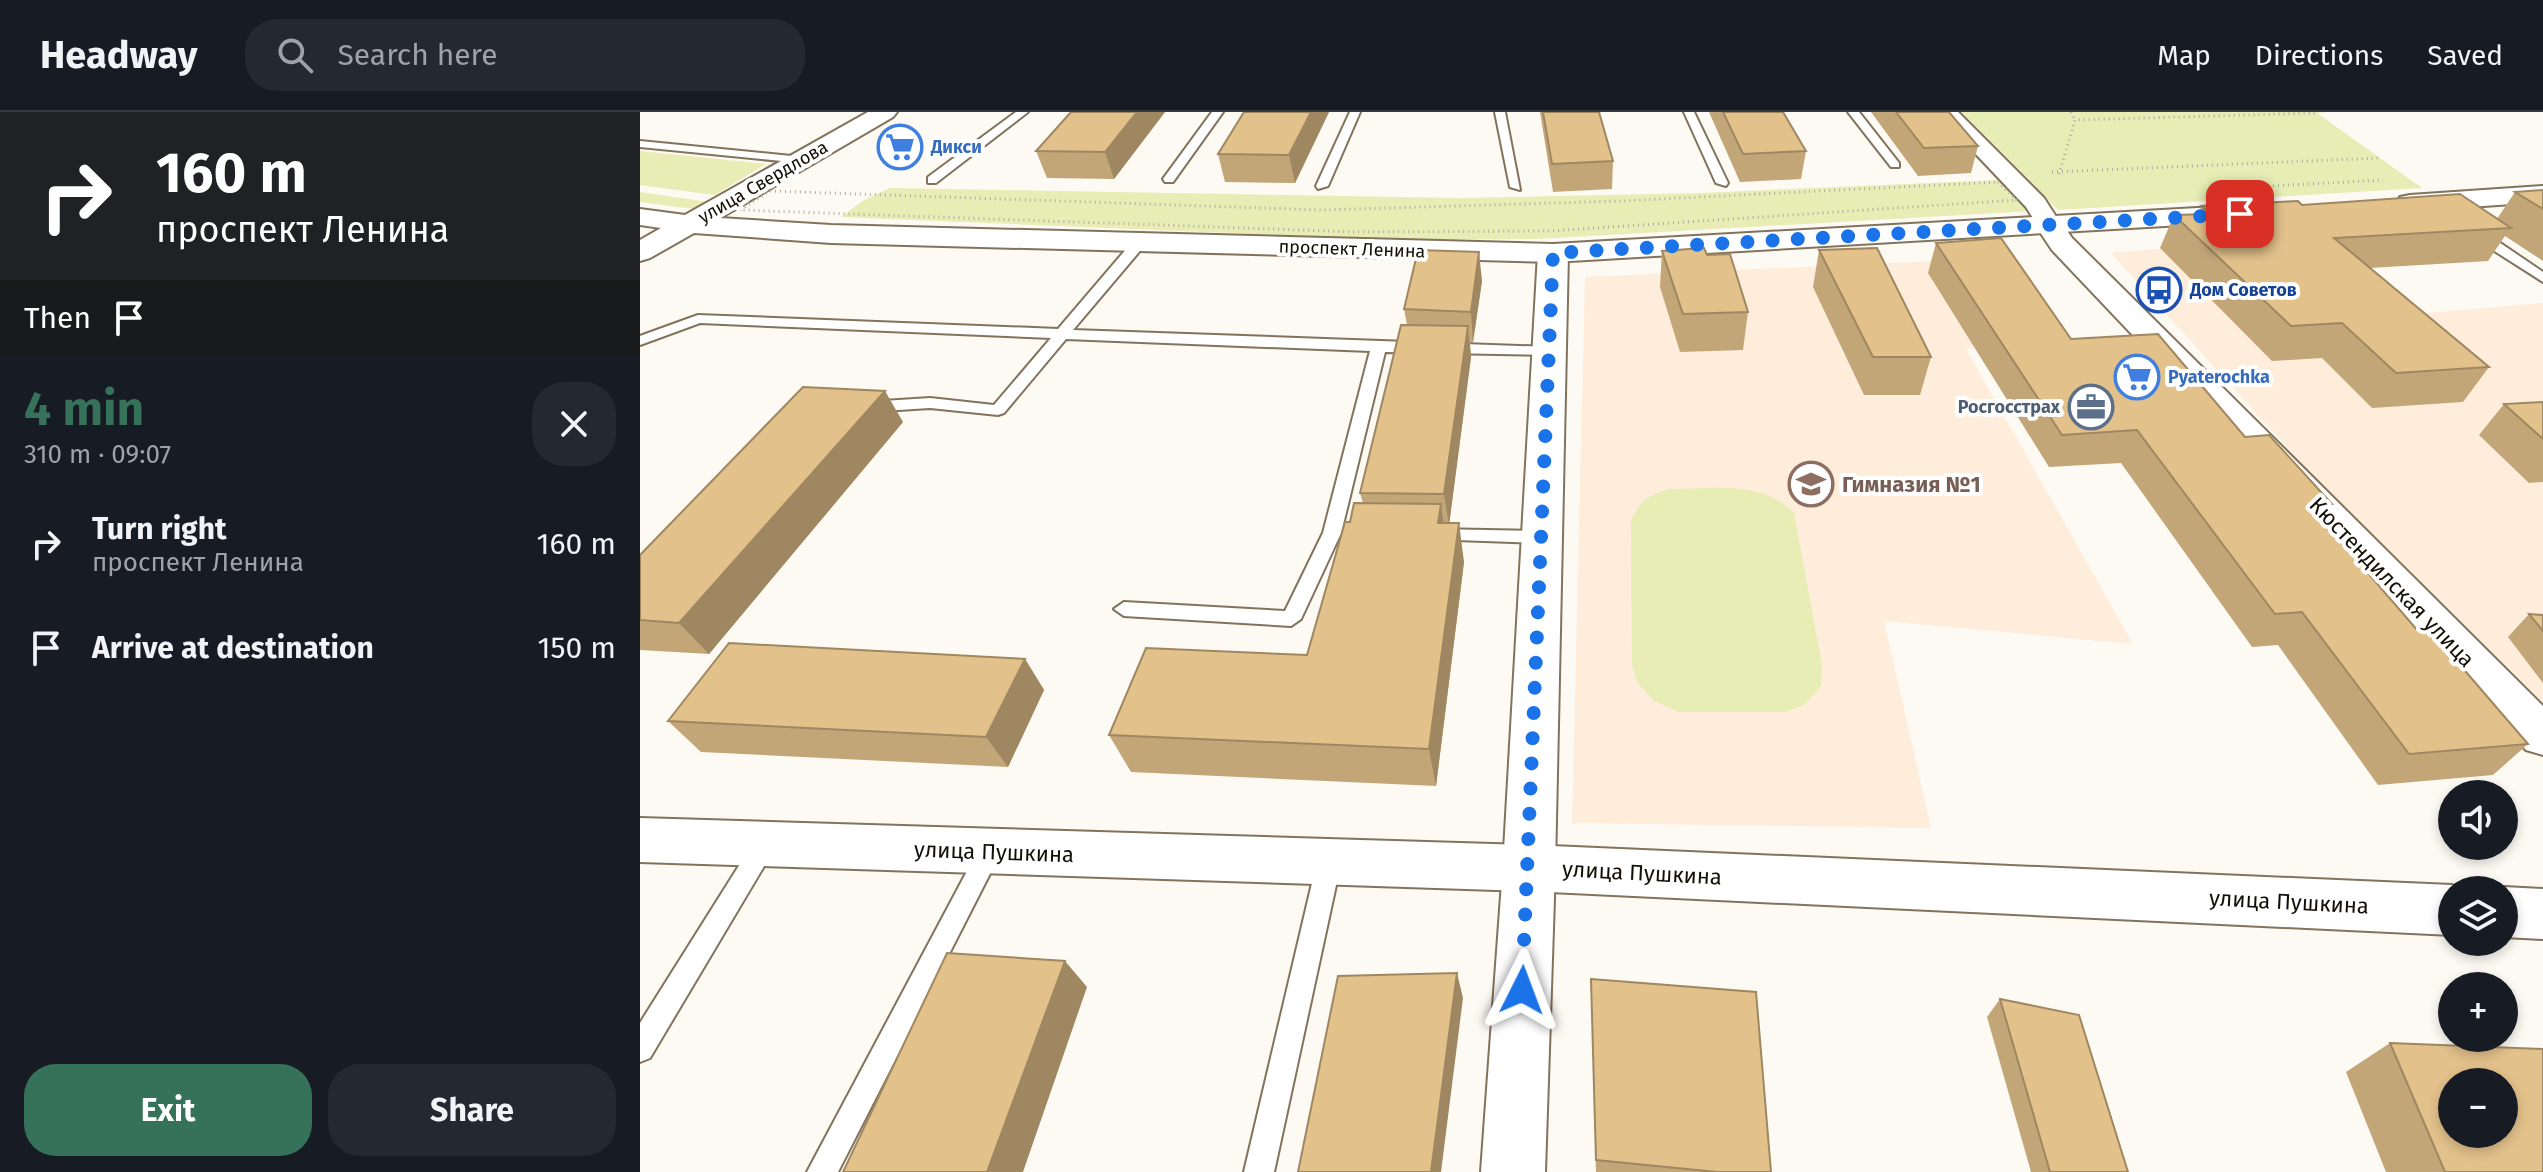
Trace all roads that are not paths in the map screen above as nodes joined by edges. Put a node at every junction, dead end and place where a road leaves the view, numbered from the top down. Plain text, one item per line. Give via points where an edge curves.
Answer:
1 (885, 112) edge
2 (1023, 112) edge
3 (1218, 112) edge
4 (1355, 112) edge
5 (1500, 112) edge
6 (1689, 112) edge
7 (1853, 112) edge
8 (1946, 112) edge
9 (640, 144) edge
10 (801, 160) junction
11 (1895, 165) dead end
12 (1169, 179) dead end
13 (932, 180) dead end
14 (1722, 183) dead end
15 (1322, 186) dead end
16 (1516, 187) dead end
17 (2543, 194) edge
18 (2383, 205) edge
19 (2446, 212) junction
20 (2256, 213) edge
21 (640, 217) edge
22 (689, 224) junction
23 (2050, 226) junction
24 (1139, 243) junction
25 (640, 252) edge
26 (1553, 253) junction
27 (2543, 278) edge
28 (1063, 334) junction
29 (640, 341) edge
30 (1379, 347) junction
31 (1550, 351) junction
32 (854, 407) edge
33 (1422, 535) edge
34 (1542, 537) junction
35 (1124, 609) dead end
36 (2543, 736) edge
37 (640, 840) edge
38 (765, 844) junction
39 (989, 852) junction
40 (1329, 862) junction
41 (1529, 868) junction
42 (2438, 909) edge
43 (2518, 913) edge
44 (2543, 914) edge
45 (640, 1048) edge
46 (822, 1172) edge
47 (1259, 1172) edge
48 (1513, 1172) edge

1 - 10 main road, улица Свердлова
2 - 13 lane
3 - 12 lane
4 - 15 lane
5 - 16 lane
6 - 14 lane
7 - 11 lane
8 - 23 street, Кюстендилская улица via 2036,203
9 - 10 lane
10 - 22 main road, улица Свердлова
17 - 19 main road
18 - 19 main road
19 - 27 lane
20 - 23 main road, проспект Ленина
21 - 22 main road, проспект Ленина
22 - 24 main road, проспект Ленина via 831,234
22 - 25 main road, улица Свердлова
23 - 26 main road, проспект Ленина
23 - 36 main road, Кюстендилская улица
24 - 26 main road, проспект Ленина
24 - 28 lane
26 - 31 main road
28 - 29 lane via 698,319
28 - 30 lane
28 - 32 lane via 998,410 930,403
30 - 31 lane
30 - 35 lane via 1339,533 1291,619
31 - 34 main road
33 - 34 lane
34 - 41 main road
37 - 38 main road, улица Пушкина
38 - 39 main road, улица Пушкина
38 - 45 lane
39 - 40 main road, улица Пушкина
39 - 46 lane
40 - 41 main road, улица Пушкина
40 - 47 lane
41 - 42 main road, улица Пушкина
41 - 48 main road
43 - 44 main road

